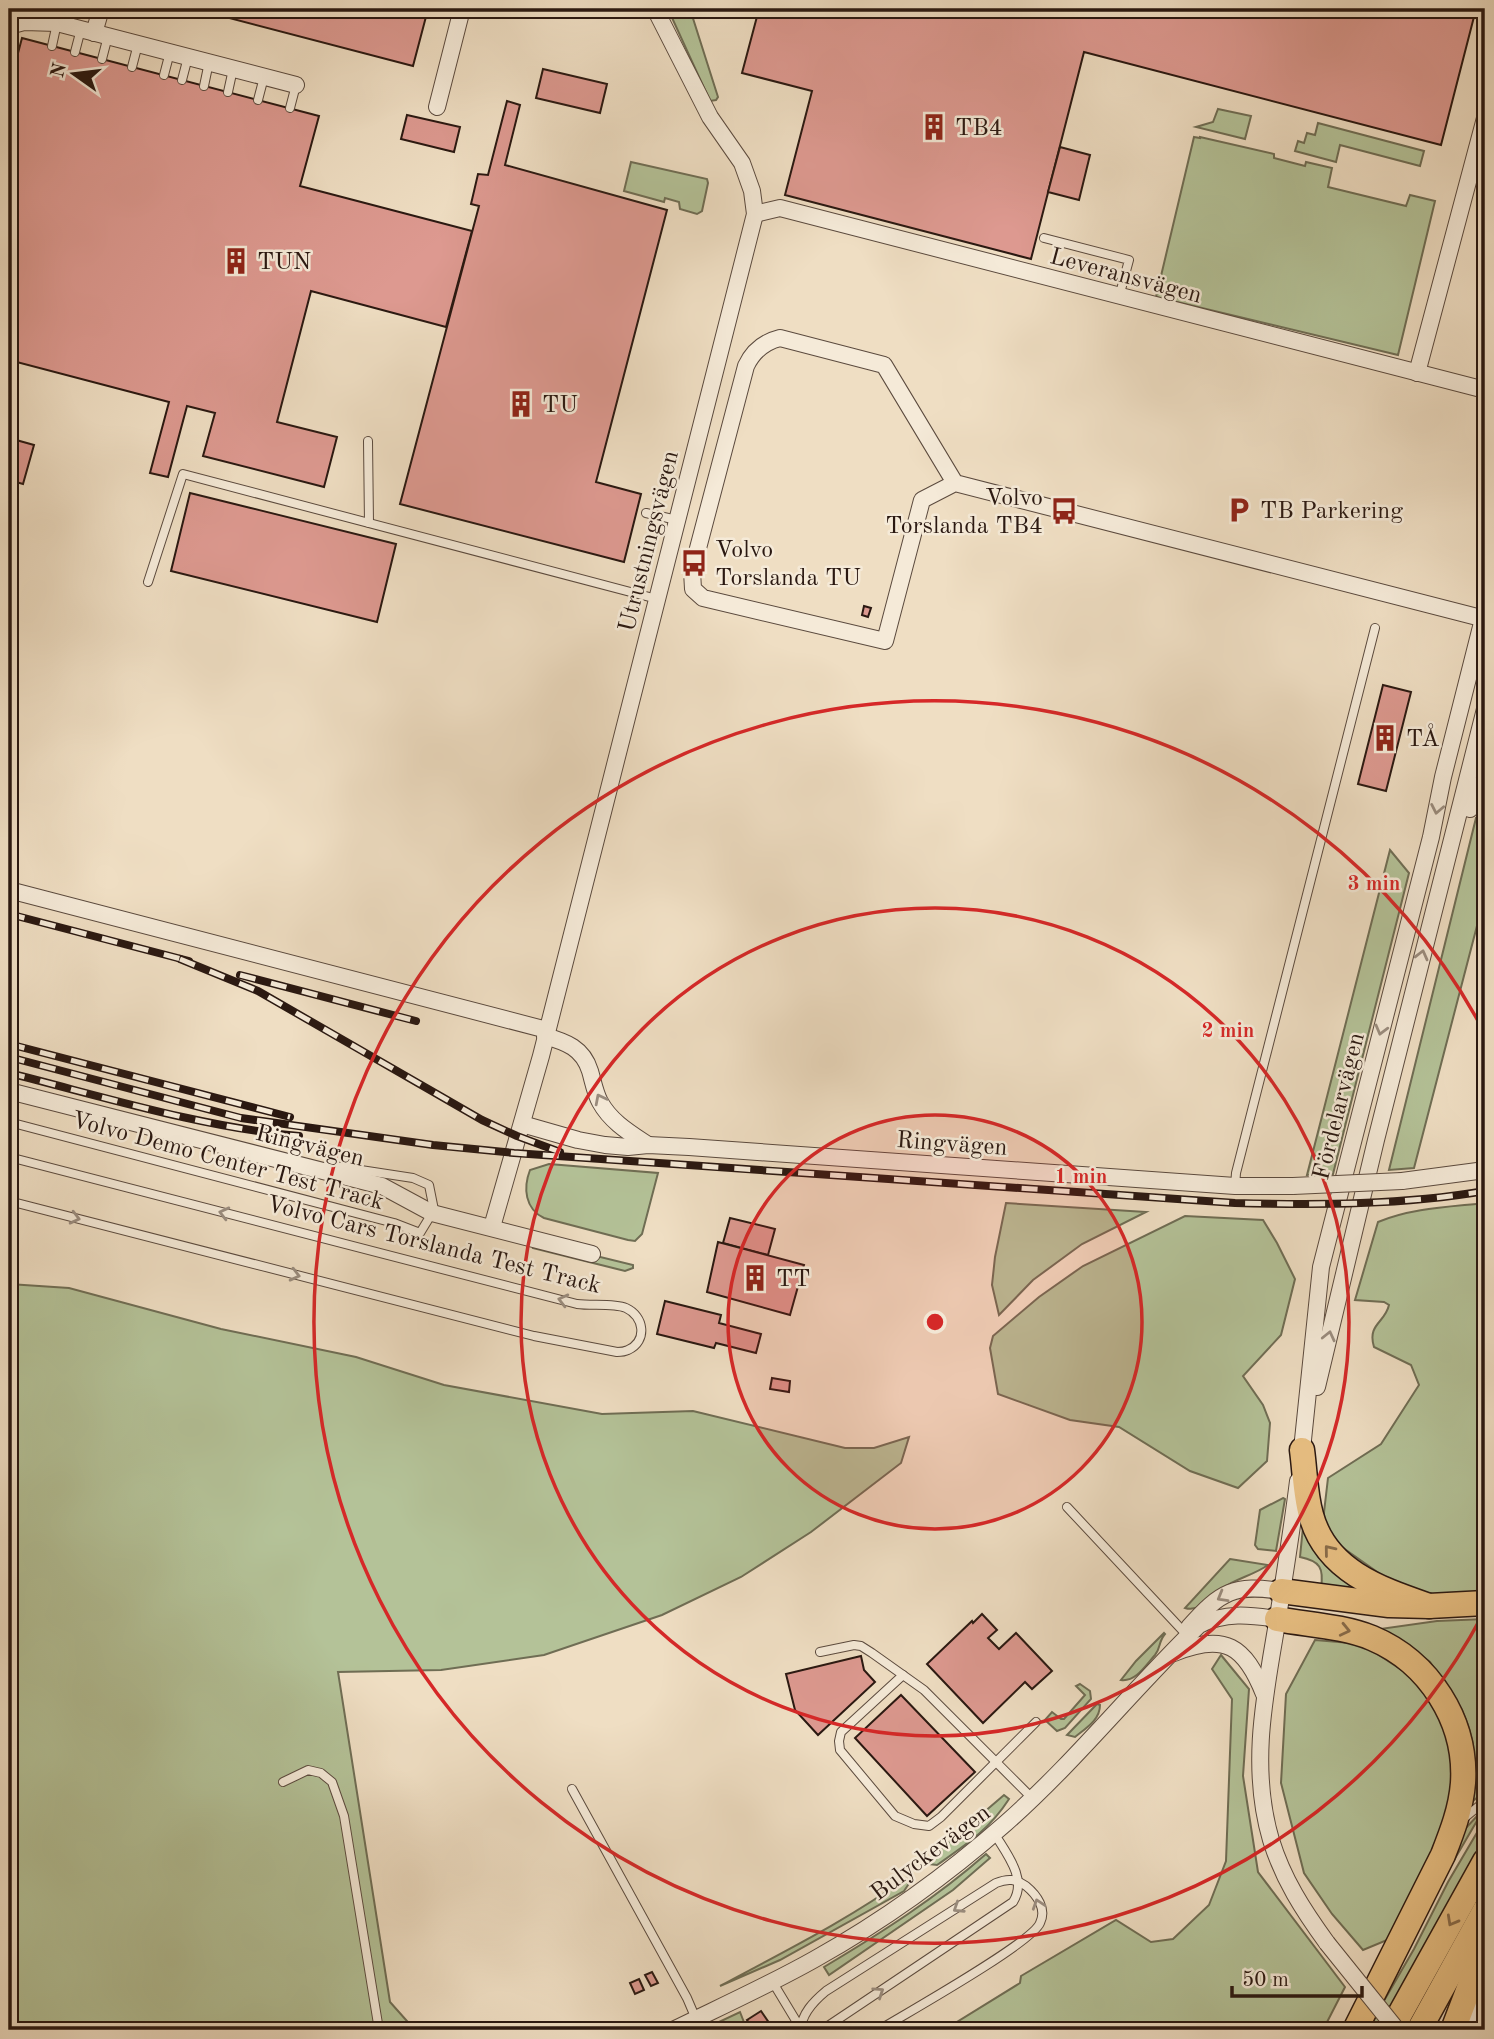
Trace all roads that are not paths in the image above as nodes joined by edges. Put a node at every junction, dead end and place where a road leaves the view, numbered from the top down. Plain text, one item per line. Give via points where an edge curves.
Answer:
1 (101, 9) edge
2 (462, 9) edge
3 (654, 9) edge
4 (57, 23) junction
5 (9, 26) edge
6 (94, 33) junction
7 (138, 44) junction
8 (52, 46) dead end
9 (75, 52) dead end
10 (170, 52) junction
11 (188, 57) junction
12 (102, 59) dead end
13 (209, 62) junction
14 (132, 67) dead end
15 (233, 69) junction
16 (164, 75) dead end
17 (264, 77) junction
18 (182, 80) dead end
19 (296, 85) joint
20 (204, 86) dead end
21 (228, 92) dead end
22 (258, 100) dead end
23 (437, 107) dead end
24 (290, 108) dead end
25 (1485, 118) edge
26 (755, 214) junction
27 (1044, 238) dead end
28 (1119, 297) junction
29 (1417, 373) junction
30 (1485, 390) edge
31 (368, 440) dead end
32 (955, 483) junction
33 (646, 513) dead end
34 (677, 520) junction
35 (369, 523) junction
36 (148, 582) dead end
37 (657, 599) junction
38 (1485, 616) edge
39 (1375, 628) dead end
40 (1485, 645) edge
41 (1485, 709) edge
42 (1483, 727) edge
43 (1460, 745) junction
44 (1443, 778) junction
45 (1485, 781) edge
46 (1451, 844) junction
47 (9, 890) edge
48 (546, 1033) junction
49 (9, 1091) edge
50 (9, 1122) edge
51 (522, 1124) junction
52 (648, 1145) junction
53 (257, 1155) junction
54 (9, 1157) edge
55 (1485, 1170) edge
56 (1235, 1186) junction
57 (9, 1201) edge
58 (432, 1213) junction
59 (492, 1227) junction
60 (592, 1254) dead end
61 (1302, 1450) junction
62 (1067, 1507) dead end
63 (1281, 1591) junction
64 (1485, 1603) edge
65 (1429, 1606) junction
66 (1278, 1619) junction
67 (1179, 1643) junction
68 (820, 1652) dead end
69 (903, 1675) junction
70 (1265, 1696) junction
71 (1037, 1722) dead end
72 (997, 1762) junction
73 (283, 1782) dead end
74 (572, 1789) dead end
75 (1032, 1798) junction
76 (1485, 1801) edge
77 (1453, 1830) junction
78 (994, 1833) junction
79 (1485, 1861) edge
80 (1018, 1880) junction
81 (1485, 1910) edge
82 (1485, 1946) edge
83 (772, 1981) junction
84 (1485, 1989) edge
85 (696, 2019) junction
86 (379, 2030) edge
87 (673, 2030) edge
88 (801, 2030) edge
89 (822, 2030) edge
90 (879, 2030) edge
91 (1355, 2030) edge
92 (1391, 2030) edge
93 (1397, 2030) edge
94 (1419, 2030) edge
95 (1453, 2030) edge
96 (1468, 2030) edge

1 - 6 street
2 - 23 street
3 - 26 street, Utrustningsvägen via 710,117 742,163
4 - 5 street
4 - 6 street
4 - 8 lane
6 - 7 street
6 - 9 lane
6 - 12 lane
7 - 10 street
7 - 14 lane
10 - 11 street
10 - 16 lane
11 - 13 street
11 - 18 lane
13 - 15 street
13 - 20 lane
15 - 17 street
15 - 21 lane
17 - 19 street
17 - 22 lane
19 - 24 lane
25 - 29 street
26 - 28 street, Leveransvägen via 780,208
26 - 34 street, Utrustningsvägen
27 - 28 lane via 1129,261
28 - 29 street, Leveransvägen
29 - 30 street, Leveransvägen
31 - 35 lane
32 - 32 street via 884,365 780,338 769,341 746,366 692,570 693,589 703,598 885,641 922,500
32 - 38 street
33 - 34 lane
34 - 37 street, Utrustningsvägen
35 - 36 lane via 183,474
35 - 37 lane
37 - 48 street, Utrustningsvägen
38 - 44 street, Fördelarvägen
39 - 56 lane
40 - 43 street
41 - 42 street, Fördelarvägen
42 - 43 street, Fördelarvägen
42 - 46 street, Fördelarvägen
43 - 44 street, Fördelarvägen
44 -> 61 street, Fördelarvägen via 1321,1267
45 - 46 street, Fördelarvägen via 1474,792 1464,829
61 -> 46 street, Fördelarvägen
47 - 48 street
48 - 51 street, Utrustningsvägen
52 -> 48 street via 617,1124 600,1102 581,1054
49 - 53 street, Ringvägen
50 - 58 lane, Volvo Demo Center Test Track via 420,1233
51 - 52 street, Ringvägen via 578,1140
51 - 59 street
52 - 56 street, Ringvägen
53 - 58 street, Ringvägen via 382,1186
53 - 58 lane, Volvo Demo Center Test Track via 413,1178 429,1185
57 -> 54 lane, Volvo Cars Torslanda Test Track via 534,1336 617,1352 628,1350 641,1337 638,1317 624,1307 576,1304
55 - 56 street, Ringvägen, bridge via 1402,1181
58 - 59 street, Ringvägen
59 - 60 street, Ringvägen
61 - 63 street, Fördelarvägen
65 -> 61 main road via 1363,1580 1329,1552 1310,1512
62 - 67 lane
63 - 65 main road
63 - 66 street, Fördelarvägen
63 -> 67 street, Bulyckevägen via 1251,1587 1228,1593 1212,1603
64 - 65 main road
66 - 67 street, Bulyckevägen via 1220,1618 1199,1625
66 - 70 street, Fördelarvägen
66 -> 77 main road via 1371,1638 1397,1651 1429,1679 1451,1713 1462,1751 1463,1784
67 - 70 street via 1235,1649 1250,1663
67 - 75 street, Bulyckevägen
68 - 69 lane via 854,1645
69 - 72 lane via 925,1690
69 - 72 lane via 841,1732 839,1741 840,1749 895,1816 929,1826
70 - 93 street, Fördelarvägen, bridge via 1259,1754 1265,1813 1283,1873 1327,1943
71 - 72 lane
72 - 75 lane
73 - 86 lane via 308,1770 332,1782 348,1832
74 - 85 lane
75 - 78 street, Bulyckevägen
76 - 77 lane
77 - 91 main road
78 - 80 lane
78 - 83 street, Bulyckevägen via 897,1908
79 -> 92 main road
80 -> 88 lane via 996,1884 826,1991 802,2018
89 -> 80 lane via 1013,1902
90 -> 80 lane via 1014,1948 1039,1927 1042,1911 1037,1895
81 - 94 main road
82 - 95 main road
83 - 85 street, Bulyckevägen
83 - 88 lane
84 - 96 lane
85 - 87 street, Bulyckevägen

